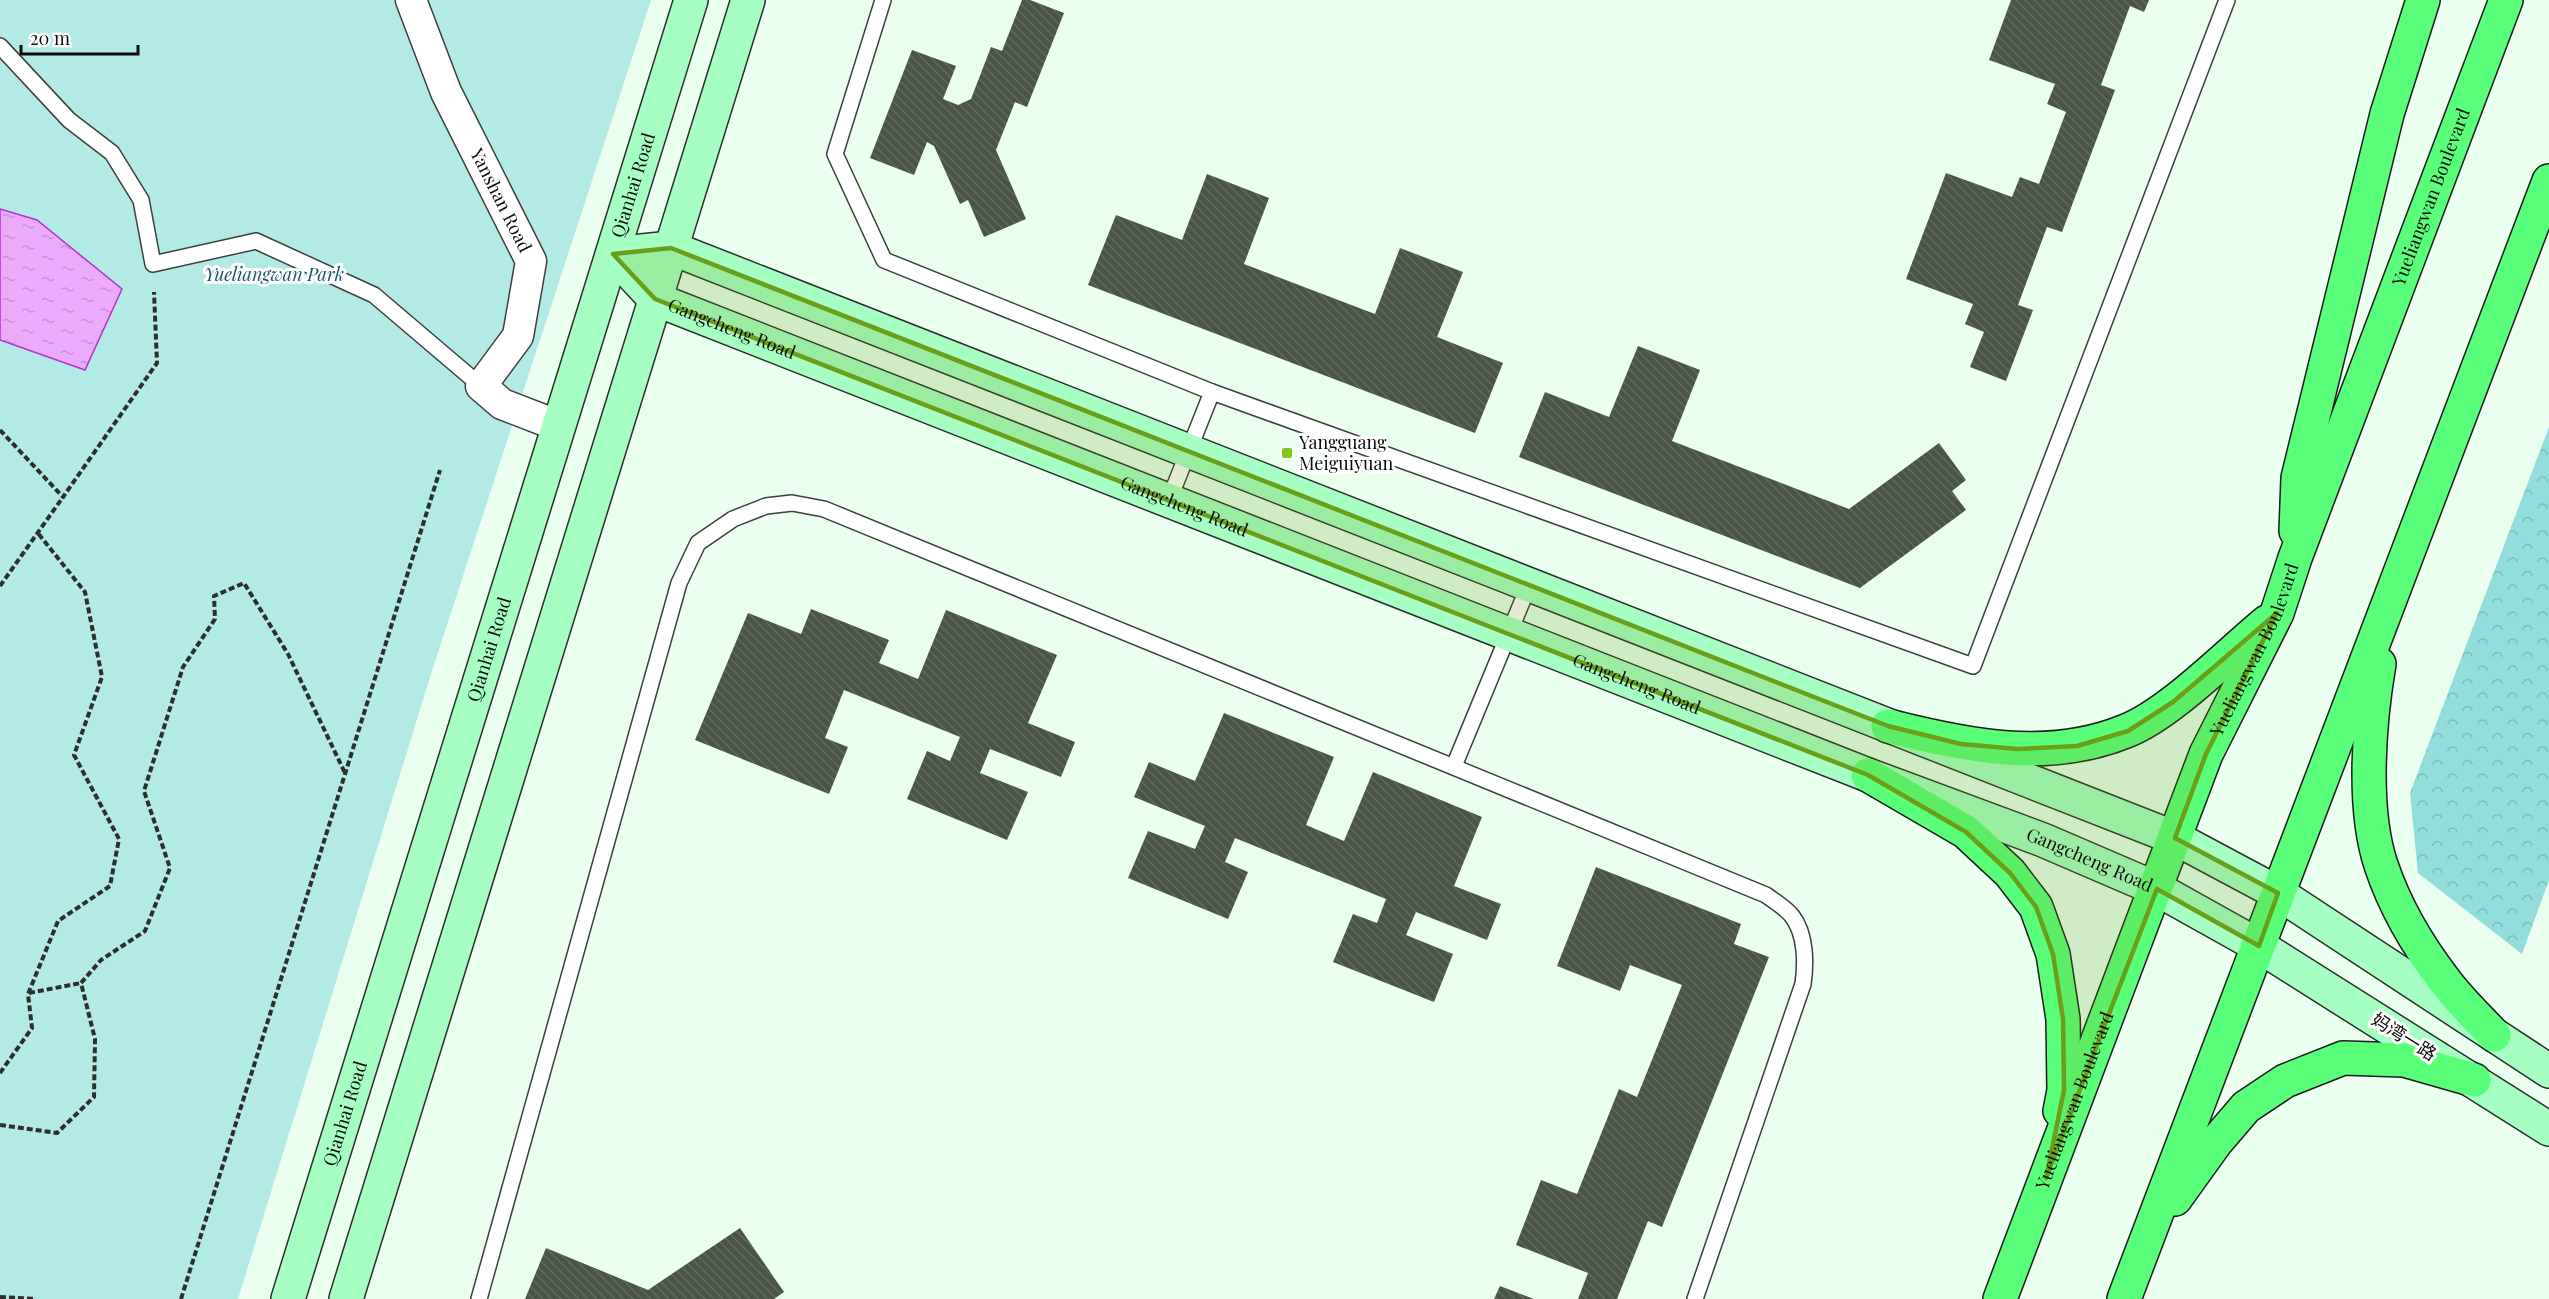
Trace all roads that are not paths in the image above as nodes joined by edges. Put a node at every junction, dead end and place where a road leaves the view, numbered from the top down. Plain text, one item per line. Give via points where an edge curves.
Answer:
1 (411, 0) edge
2 (691, 0) edge
3 (748, 0) edge
4 (883, 0) edge
5 (2227, 0) edge
6 (2506, 0) edge
7 (2418, 14) edge
8 (0, 46) edge
9 (2549, 181) edge
10 (671, 248) junction
11 (612, 254) junction
12 (655, 299) junction
13 (481, 387) junction
14 (1212, 392) junction
15 (559, 426) junction
16 (1188, 452) junction
17 (1169, 500) junction
18 (2295, 558) junction
19 (1529, 585) junction
20 (2389, 602) junction
21 (2277, 613) junction
22 (1509, 633) junction
23 (1888, 726) junction
24 (1454, 766) junction
25 (1868, 775) junction
26 (2175, 838) junction
27 (2157, 889) junction
28 (2278, 894) junction
29 (2259, 945) junction
30 (2494, 1035) junction
31 (2549, 1071) edge
32 (2474, 1080) junction
33 (2549, 1129) edge
34 (2046, 1178) junction
35 (2148, 1237) junction
36 (288, 1299) edge
37 (346, 1299) edge
38 (479, 1299) edge
39 (1695, 1299) edge
40 (2000, 1299) edge
41 (2124, 1299) edge

1 - 13 street, Yanshan Road via 446,92 531,261 518,336
2 - 11 street, Qianhai Road
3 - 10 street
4 - 14 lane via 835,154 884,260
5 - 14 lane via 1973,666
6 - 18 main road, Yueliangwan Boulevard
7 - 18 main road via 2387,114 2298,478
8 - 13 lane via 69,120 112,153 141,200 153,264 256,241 374,295
9 - 20 main road
10 - 11 street
10 - 12 street
10 - 16 street
11 - 12 street, Gangcheng Road
11 - 15 street, Qianhai Road
12 - 17 street, Gangcheng Road
12 - 37 street
13 - 15 street via 502,404
14 - 16 lane
15 - 36 street, Qianhai Road
16 - 17 lane
16 - 19 street
17 - 22 street, Gangcheng Road
18 - 21 main road, Yueliangwan Boulevard
19 - 22 lane
19 - 23 street
20 - 28 main road
20 - 30 main road via 2375,687 2371,756 2371,813 2380,863 2399,910 2419,944 2445,982
21 - 23 main road via 2173,702 2128,731 2077,746 2018,749 1960,744
21 - 26 main road, Yueliangwan Boulevard via 2206,754
22 - 24 lane
22 - 25 street, Gangcheng Road
23 - 26 street
24 - 38 lane via 824,509 792,503 766,506 733,519 698,543 679,583
24 - 39 lane via 1766,895 1792,916 1806,964 1803,984
25 - 27 street, Gangcheng Road via 2043,840
25 - 34 main road via 1966,832 2010,873 2036,907 2053,954 2063,1019 2064,1090
26 - 27 main road, Yueliangwan Boulevard
26 - 28 street
27 - 29 street, Gangcheng Road
27 - 34 main road, Yueliangwan Boulevard
28 - 29 main road
28 - 30 street
29 - 32 street, 妈湾一路
29 - 35 main road
30 - 31 street
32 - 33 street, 妈湾一路
32 - 35 main road via 2404,1060 2343,1058 2285,1081 2246,1107
34 - 40 main road, Yueliangwan Boulevard
35 - 41 main road

